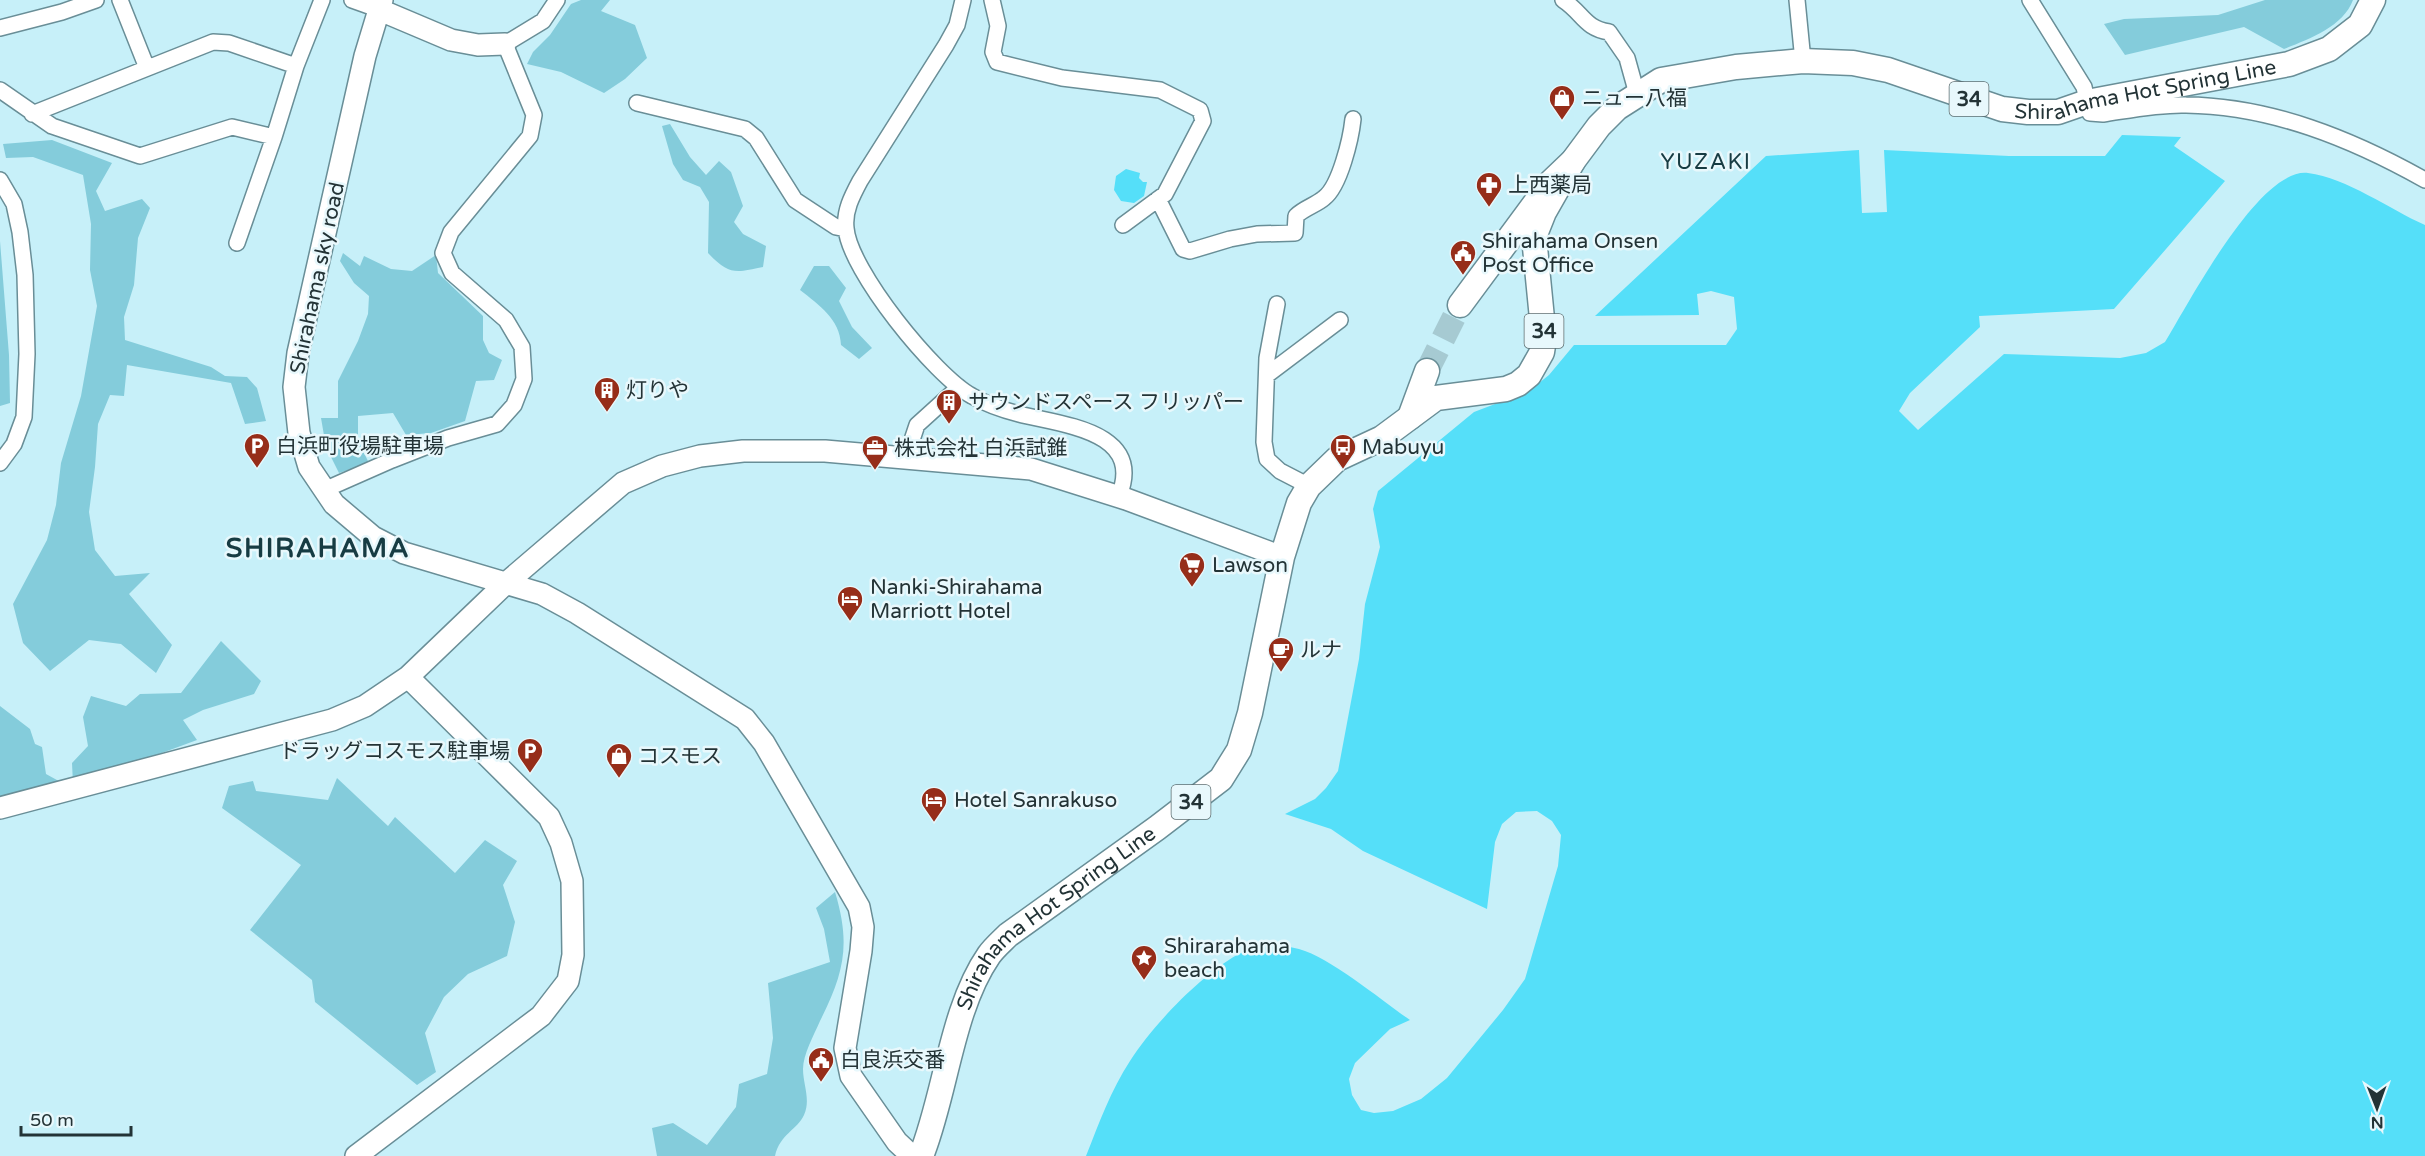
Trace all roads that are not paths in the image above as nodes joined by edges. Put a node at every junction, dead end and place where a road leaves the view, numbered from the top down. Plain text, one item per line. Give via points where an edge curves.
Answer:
1 (96, 0) edge
2 (120, 0) edge
3 (322, 0) edge
4 (352, 0) edge
5 (557, 0) edge
6 (963, 0) edge
7 (992, 0) edge
8 (1563, 0) edge
9 (1797, 0) edge
10 (2030, 0) edge
11 (2373, 0) edge
12 (381, 5) edge
13 (0, 28) edge
14 (505, 44) junction
15 (1803, 61) junction
16 (296, 66) junction
17 (147, 68) junction
18 (0, 90) edge
19 (1637, 94) junction
20 (2087, 102) junction
21 (637, 103) dead end
22 (32, 114) junction
23 (1353, 119) dead end
24 (274, 137) junction
25 (1573, 161) junction
26 (0, 180) edge
27 (2425, 180) edge
28 (1158, 199) junction
29 (1123, 225) dead end
30 (846, 229) junction
31 (237, 243) dead end
32 (1277, 304) dead end
33 (1460, 305) tunnel mouth
34 (1340, 320) dead end
35 (1427, 371) tunnel mouth
36 (1266, 375) junction
37 (959, 387) junction
38 (1409, 419) junction
39 (912, 459) junction
40 (0, 463) edge
41 (1309, 486) junction
42 (324, 490) junction
43 (1119, 496) junction
44 (1282, 557) junction
45 (505, 584) junction
46 (408, 677) junction
47 (0, 807) edge
48 (356, 1156) edge
49 (912, 1156) edge
50 (921, 1156) edge

1 - 13 street
2 - 17 street
3 - 16 street
4 - 12 street
5 - 14 street via 543,21
6 - 30 street via 957,25 946,45 860,181 845,215
7 - 28 street via 998,26 993,52 997,62 1062,78 1160,90 1200,110 1203,121 1178,172
8 - 19 street via 1573,6 1586,24 1609,32 1627,58
9 - 15 street
10 - 20 street via 2085,87
11 - 20 main road, Shirahama Hot Spring Line / 34 via 2360,25 2329,49 2289,64
12 - 14 street via 451,40
12 - 42 street, Shirahama sky road via 360,79 298,353 294,387 299,433 309,467
14 - 42 street via 534,115 530,136 451,232 443,253 452,273 506,320 522,347 524,379 514,405 497,424 411,453
15 - 19 main road, Shirahama Hot Spring Line / 34 via 1673,77
15 - 20 main road, Shirahama Hot Spring Line / 34 via 1853,63 1888,70 2002,109 2058,111
16 - 17 street via 213,42
16 - 24 street
17 - 22 street
18 - 22 street
19 - 25 main road, Shirahama Hot Spring Line / 34 via 1599,126
20 - 27 street via 2090,113 2103,114 2185,104 2268,115 2341,139
21 - 30 street via 745,129 756,138 795,200 829,224
22 - 24 street via 52,126 140,156 232,127
23 - 28 street via 1331,192 1296,216 1295,233 1230,238 1190,251 1183,249
24 - 31 street
25 - 33 main road, Shirahama Hot Spring Line / 34 via 1551,182
25 - 38 main road, Shirahama Hot Spring Line / 34 via 1534,237 1544,339 1537,363 1518,384 1490,392 1436,398
26 - 40 street via 14,204 20,232 27,354 24,417 14,444
28 - 29 street
30 - 37 street via 856,257 881,299 910,338
32 - 36 street
34 - 36 street
35 - 38 main road
36 - 41 street via 1267,459 1280,471
37 - 39 street via 918,425
37 - 43 street via 1004,410 1060,421 1101,438 1121,459 1124,482
38 - 41 main road, Shirahama Hot Spring Line / 34 via 1382,438 1337,459
39 - 43 street via 1031,469
39 - 45 street via 825,451 743,451 662,466 624,483
41 - 44 main road, Shirahama Hot Spring Line / 34 via 1299,503
42 - 45 street, Shirahama sky road via 334,504 373,537 404,553
43 - 44 street
44 - 50 main road, Shirahama Hot Spring Line / 34 via 1239,750 1221,779 1008,935 991,953 976,977 963,1012
45 - 46 street
45 - 49 street, Shirahama sky road via 542,594 577,613 745,719 764,742 859,907 863,927 861,951 845,1048 851,1076 865,1099
46 - 47 street via 365,706 332,720
46 - 48 street via 549,817 572,881 573,955 568,981 541,1016

